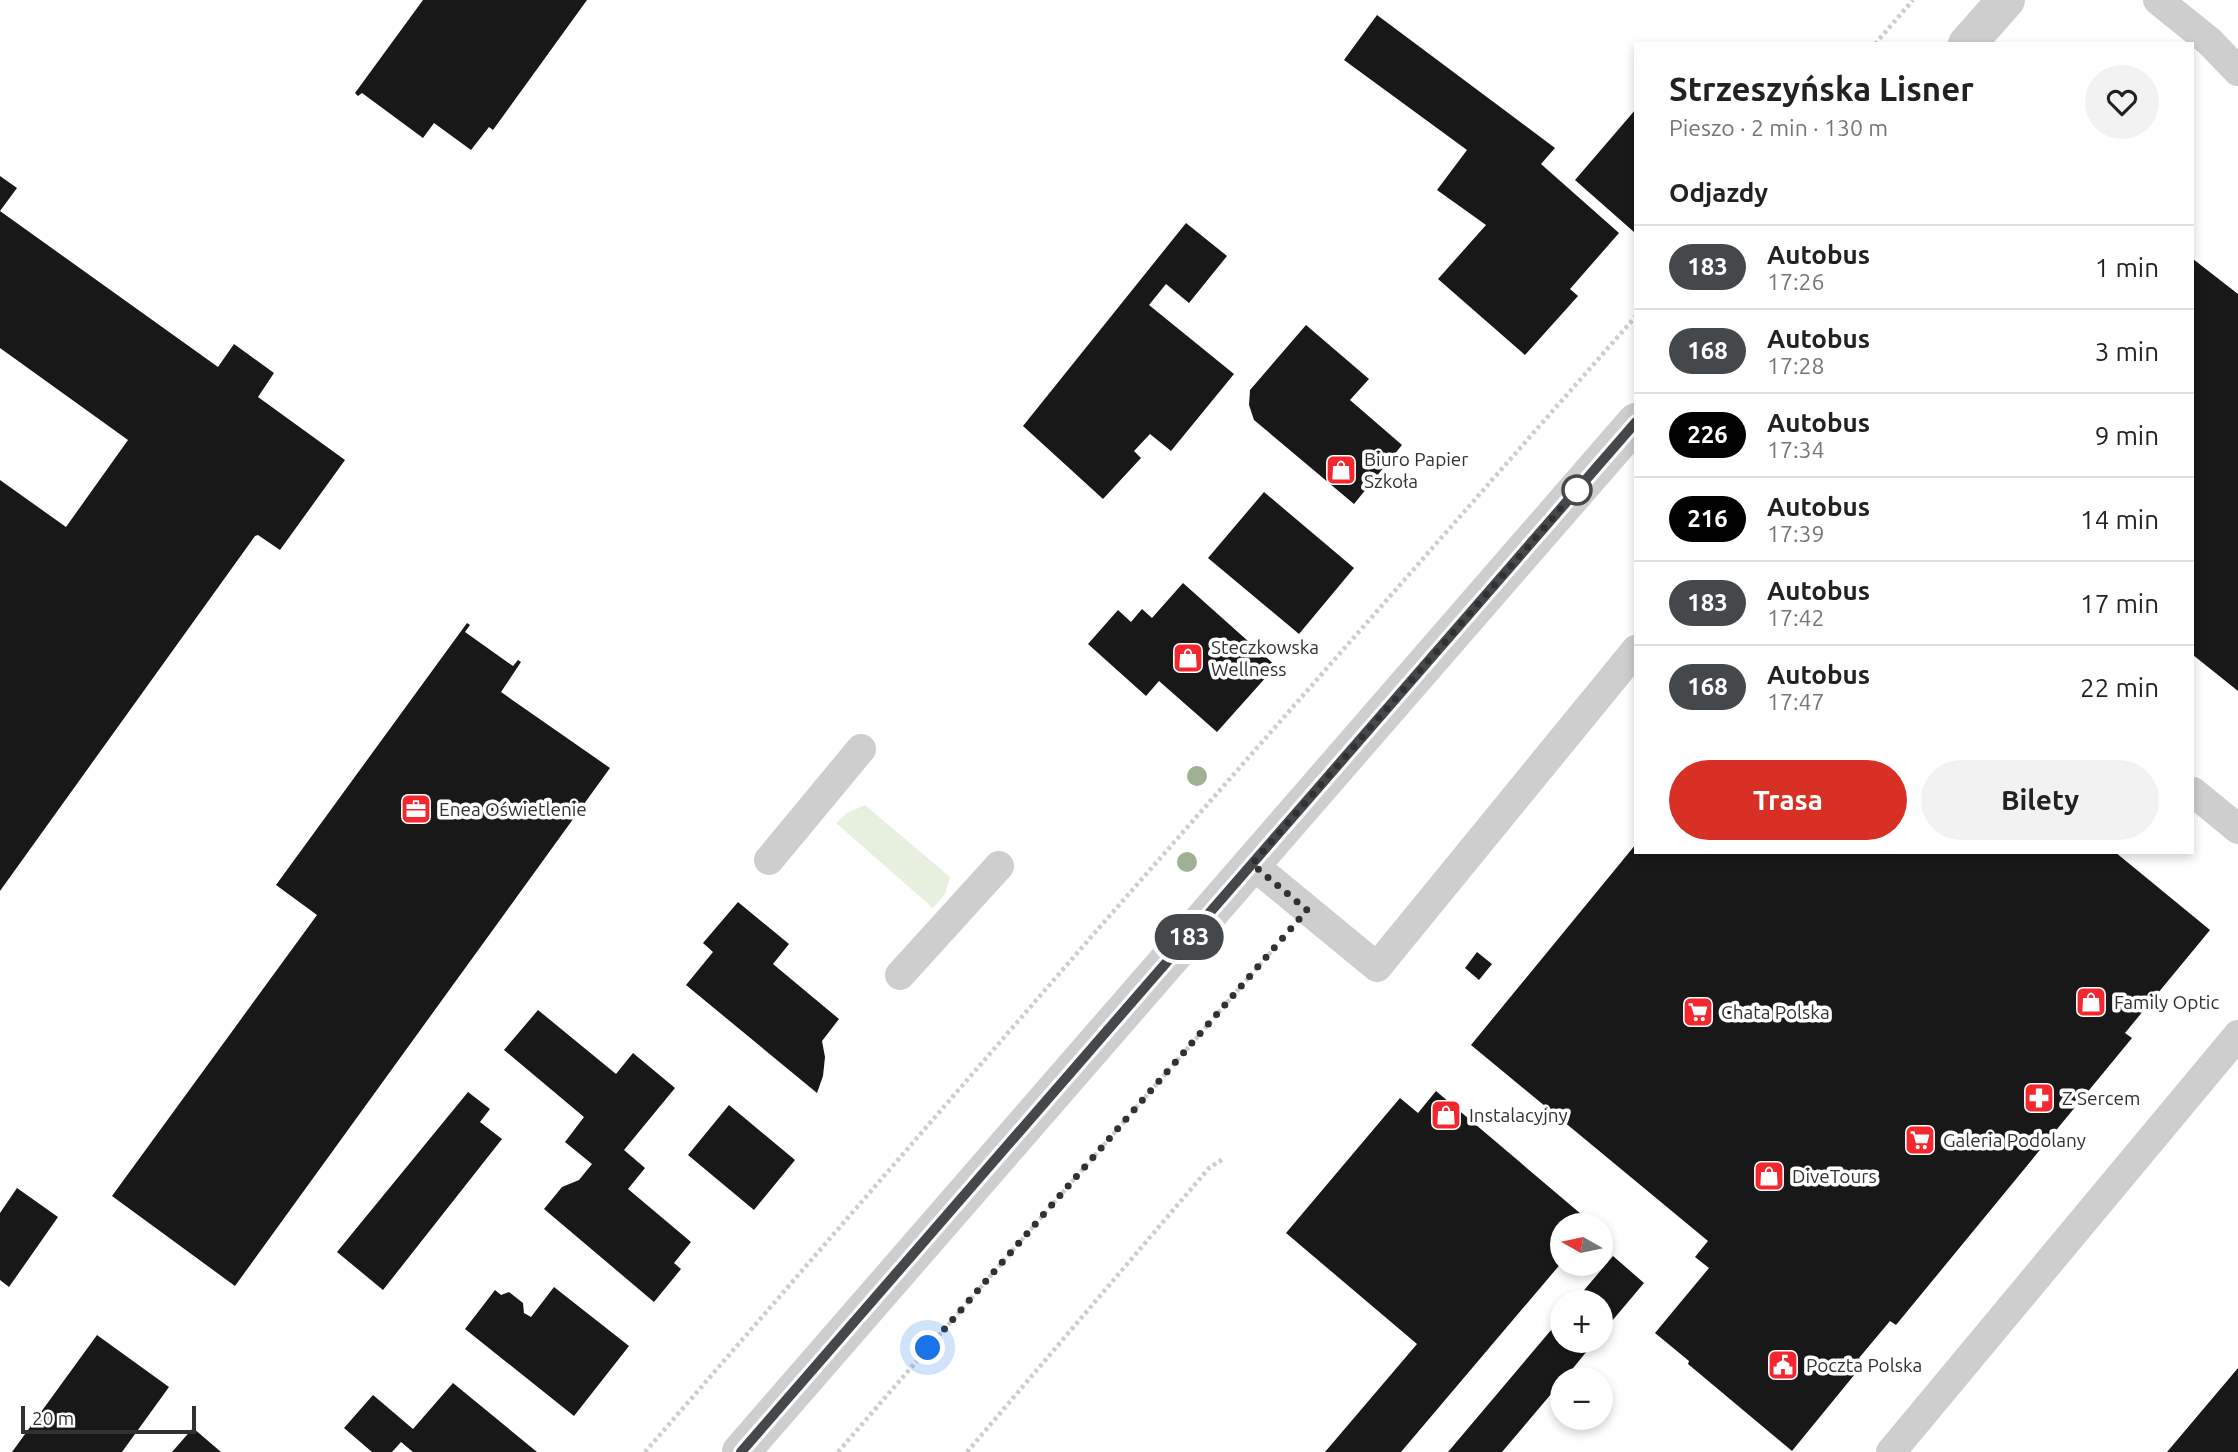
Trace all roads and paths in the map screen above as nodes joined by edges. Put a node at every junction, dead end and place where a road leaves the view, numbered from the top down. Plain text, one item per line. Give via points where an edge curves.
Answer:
1 (1913, 0) edge
2 (2006, 0) edge
3 (2158, 0) edge
4 (1877, 42) edge
5 (1969, 42) edge
6 (2238, 71) edge
7 (1634, 318) edge
8 (1634, 424) edge
9 (1634, 652) edge
10 (861, 749) dead end
11 (2194, 793) edge
12 (2238, 830) edge
13 (769, 860) dead end
14 (1252, 864) junction
15 (999, 866) dead end
16 (1307, 910) junction
17 (900, 975) dead end
18 (2238, 1035) edge
19 (1223, 1159) dead end
20 (645, 1452) edge
21 (741, 1452) edge
22 (838, 1452) edge
23 (967, 1452) edge
24 (1891, 1452) edge

1 - 4 path
2 - 5 street
3 - 6 lane
7 - 20 path
8 - 14 street
9 - 16 lane via 1377,967
10 - 13 lane
11 - 12 lane
14 - 16 lane
14 - 21 street
15 - 17 lane
16 - 22 path
18 - 24 lane
19 - 23 path via 1209,1168

